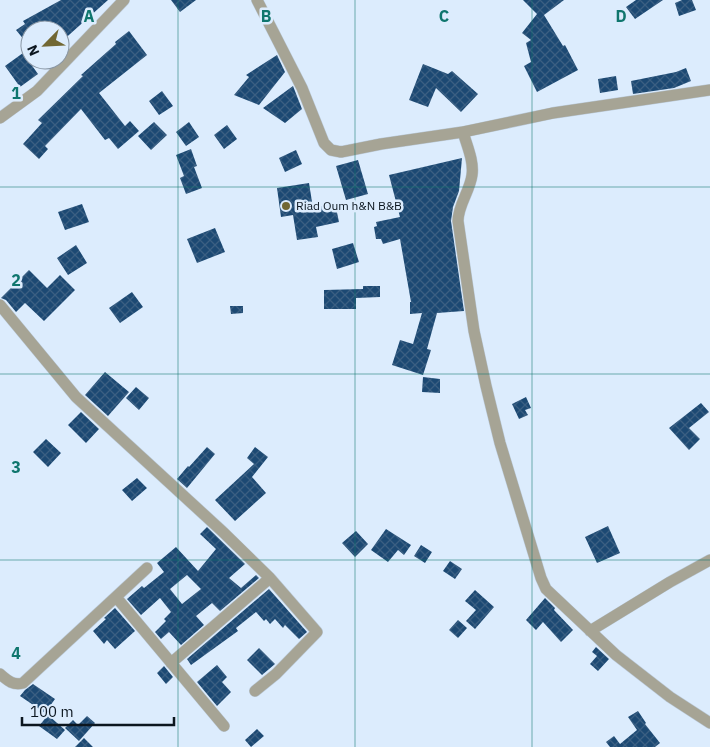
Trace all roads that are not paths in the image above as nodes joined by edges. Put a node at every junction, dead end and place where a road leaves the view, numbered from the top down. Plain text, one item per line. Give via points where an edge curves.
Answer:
1 (124, 0) edge
2 (257, 0) edge
3 (710, 90) edge
4 (0, 118) edge
5 (462, 132) junction
6 (0, 305) edge
7 (710, 560) edge
8 (147, 568) dead end
9 (270, 578) junction
10 (116, 597) junction
11 (590, 631) junction
12 (171, 663) junction
13 (0, 674) edge
14 (255, 691) dead end
15 (710, 724) edge
16 (224, 726) dead end

1 - 4 street via 37,91
2 - 5 street via 302,88 324,143 331,150 341,152
3 - 5 street via 553,113
5 - 11 street via 472,174 458,216 459,229 474,331 500,442 546,589
6 - 9 street via 76,397
7 - 11 street
8 - 10 street
9 - 12 street
9 - 14 street via 317,632
10 - 12 street
10 - 13 street via 23,683 11,683
11 - 15 street via 649,681
12 - 16 street

